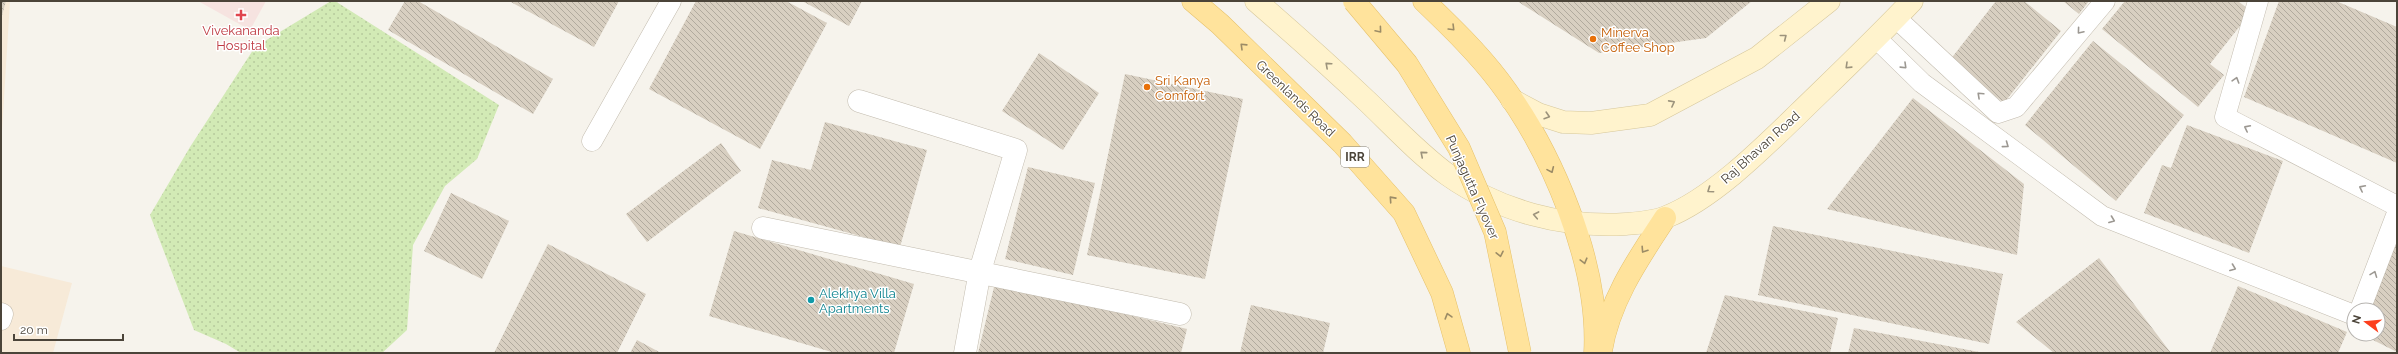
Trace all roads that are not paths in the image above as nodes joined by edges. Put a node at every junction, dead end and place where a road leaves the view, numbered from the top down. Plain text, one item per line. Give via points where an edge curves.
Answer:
1 (670, 1) edge
2 (1193, 1) edge
3 (1256, 1) edge
4 (1354, 1) edge
5 (1424, 1) edge
6 (1829, 1) edge
7 (1912, 1) edge
8 (2105, 1) edge
9 (2258, 1) edge
10 (1896, 18) junction
11 (1876, 38) junction
12 (1512, 100) junction
13 (859, 101) dead end
14 (592, 141) dead end
15 (2397, 206) edge
16 (2397, 213) edge
17 (1665, 218) junction
18 (1574, 223) junction
19 (763, 228) dead end
20 (980, 271) junction
21 (2363, 302) edge
22 (2346, 312) edge
23 (1, 313) edge
24 (1180, 314) dead end
25 (1, 320) edge
26 (965, 353) edge
27 (1459, 353) edge
28 (1520, 353) edge
29 (1595, 353) edge
30 (1601, 353) edge

1 - 14 lane
27 -> 2 main road, Greenlands Road / IRR via 1442,293 1404,213 1342,143
18 -> 3 main road via 1529,214 1487,198 1447,174 1412,145
4 -> 28 main road, Punjagutta Flyover, bridge via 1408,64 1459,148 1495,232
5 -> 12 main road via 1458,34
12 -> 6 main road via 1538,114 1563,122 1591,123 1650,115 1757,58
7 - 10 main road, Raj Bhavan Road
8 -> 10 lane via 2016,107 1998,113
15 -> 9 lane via 2225,117
10 - 11 main road, Raj Bhavan Road
11 -> 17 main road, Raj Bhavan Road via 1736,172
11 -> 22 lane via 1922,83 2102,216
12 -> 18 main road via 1544,154
13 - 20 street via 1016,150
21 -> 16 lane
17 - 18 main road, Raj Bhavan Road via 1605,225
17 -> 30 main road via 1628,273 1604,336
18 -> 29 main road via 1589,281
19 - 20 street
20 - 24 street
20 - 26 street
23 - 25 lane

